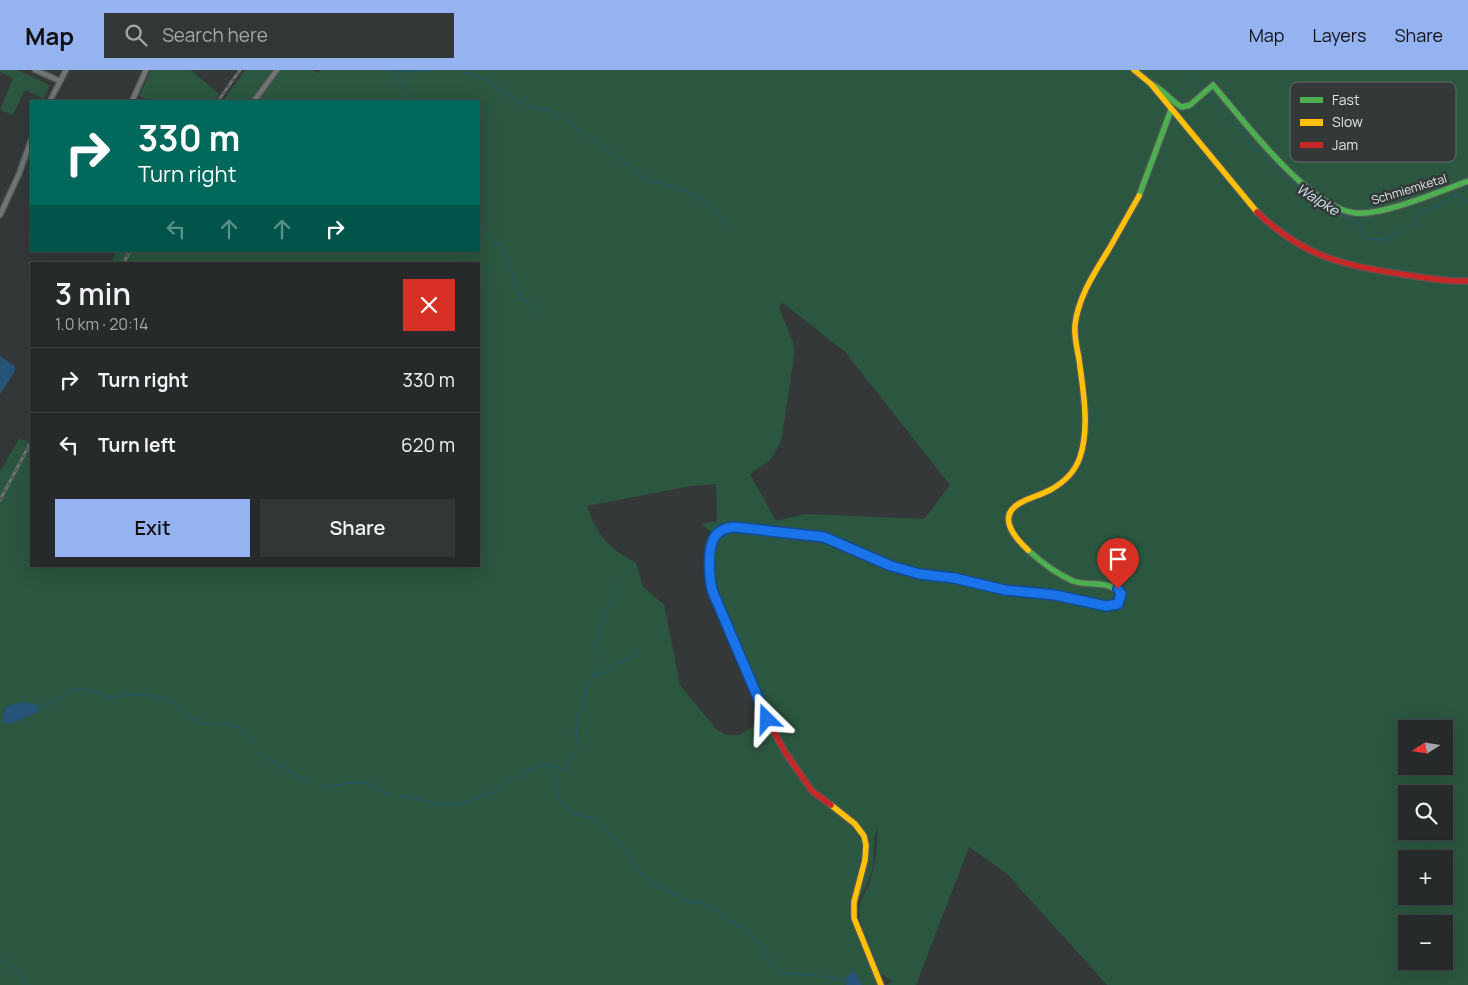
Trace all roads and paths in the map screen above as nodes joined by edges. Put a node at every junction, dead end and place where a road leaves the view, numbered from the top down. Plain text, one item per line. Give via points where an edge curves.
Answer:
1 (35, 70) edge
2 (66, 70) edge
3 (146, 70) edge
4 (276, 70) edge
5 (1134, 70) edge
6 (60, 81) junction
7 (1151, 84) junction
8 (50, 100) edge
9 (132, 100) edge
10 (255, 100) edge
11 (1172, 110) junction
12 (30, 143) edge
13 (1468, 181) edge
14 (0, 215) edge
15 (1468, 281) edge
16 (881, 985) edge

1 - 6 street
2 - 6 street
3 - 9 street
4 - 10 street
5 - 7 street
6 - 8 street
7 - 11 street
7 - 13 street, Schmiemketal via 1182,107 1190,105 1213,86 1304,185 1344,210 1355,213 1379,210
11 - 15 street via 1255,210 1271,227 1300,247 1361,268
11 - 16 street via 1140,193 1083,295 1077,314 1075,336 1083,403 1081,456 1061,483 1016,504 1008,518 1012,535 1026,550 1074,581 1118,589 1121,594 1118,604 1106,606 920,574 891,566 824,537 734,527 721,530 714,539 709,570 716,604 777,738 812,791 845,814 864,836 865,860 854,902 854,918
12 - 14 street

